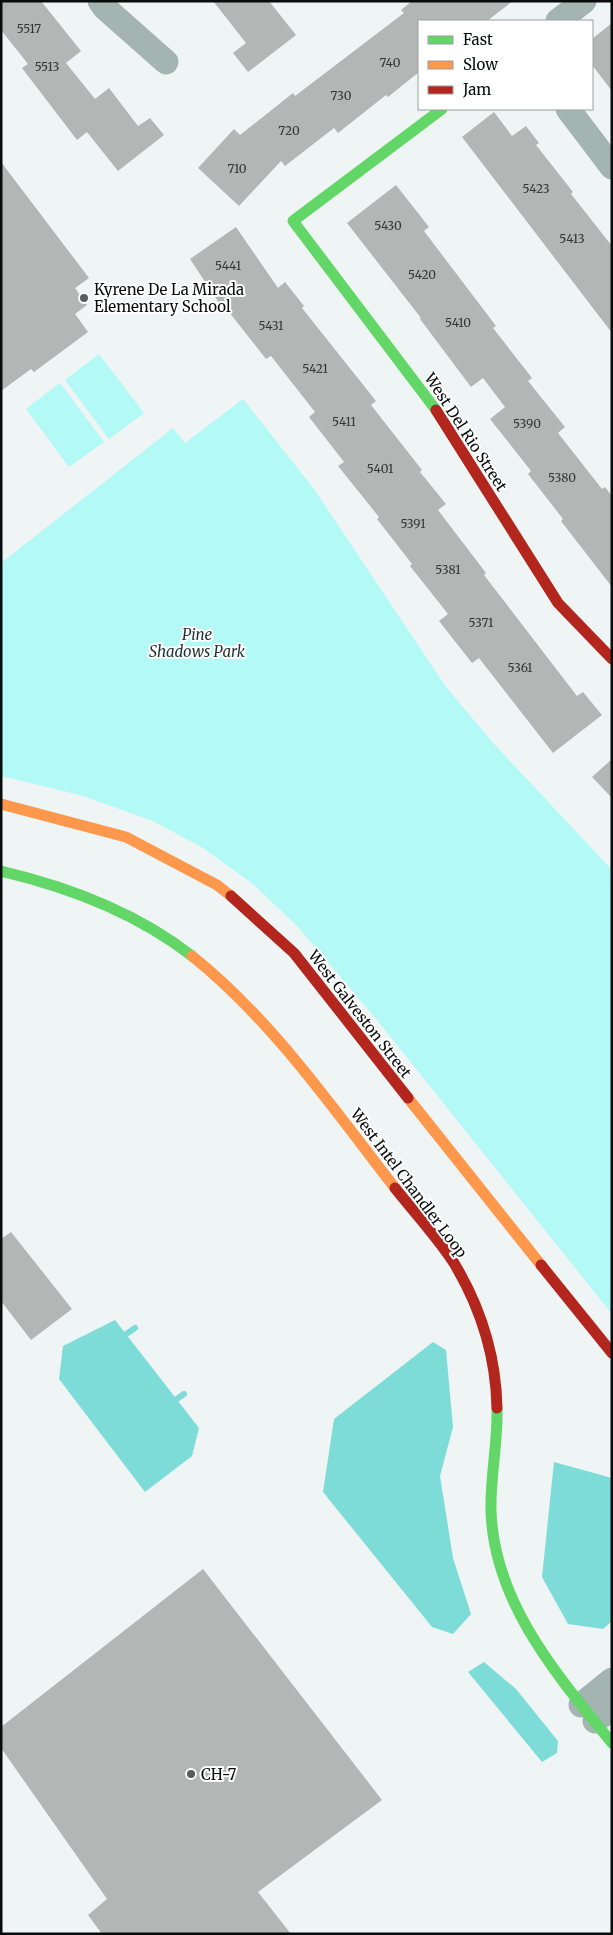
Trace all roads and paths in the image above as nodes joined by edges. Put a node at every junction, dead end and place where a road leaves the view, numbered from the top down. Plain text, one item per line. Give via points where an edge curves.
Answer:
1 (100, 1) edge
2 (584, 1) edge
3 (559, 20) edge
4 (166, 62) dead end
5 (441, 110) edge
6 (569, 110) edge
7 (612, 167) edge
8 (612, 659) edge
9 (1, 804) edge
10 (1, 872) edge
11 (612, 1354) edge
12 (612, 1680) edge
13 (596, 1711) edge
14 (612, 1743) edge

1 - 4 street
2 - 3 street
5 - 8 street, West Del Rio Street via 293,222 437,411 558,603
6 - 7 street
9 - 11 street, West Galveston Street via 126,836 217,885 243,905 294,953
10 - 13 street, West Intel Chandler Loop via 44,881 124,913 170,940 218,978 276,1038 453,1262 484,1326 492,1362 497,1422 492,1523 507,1587 543,1656
12 - 13 street
13 - 14 street, West Intel Chandler Loop

